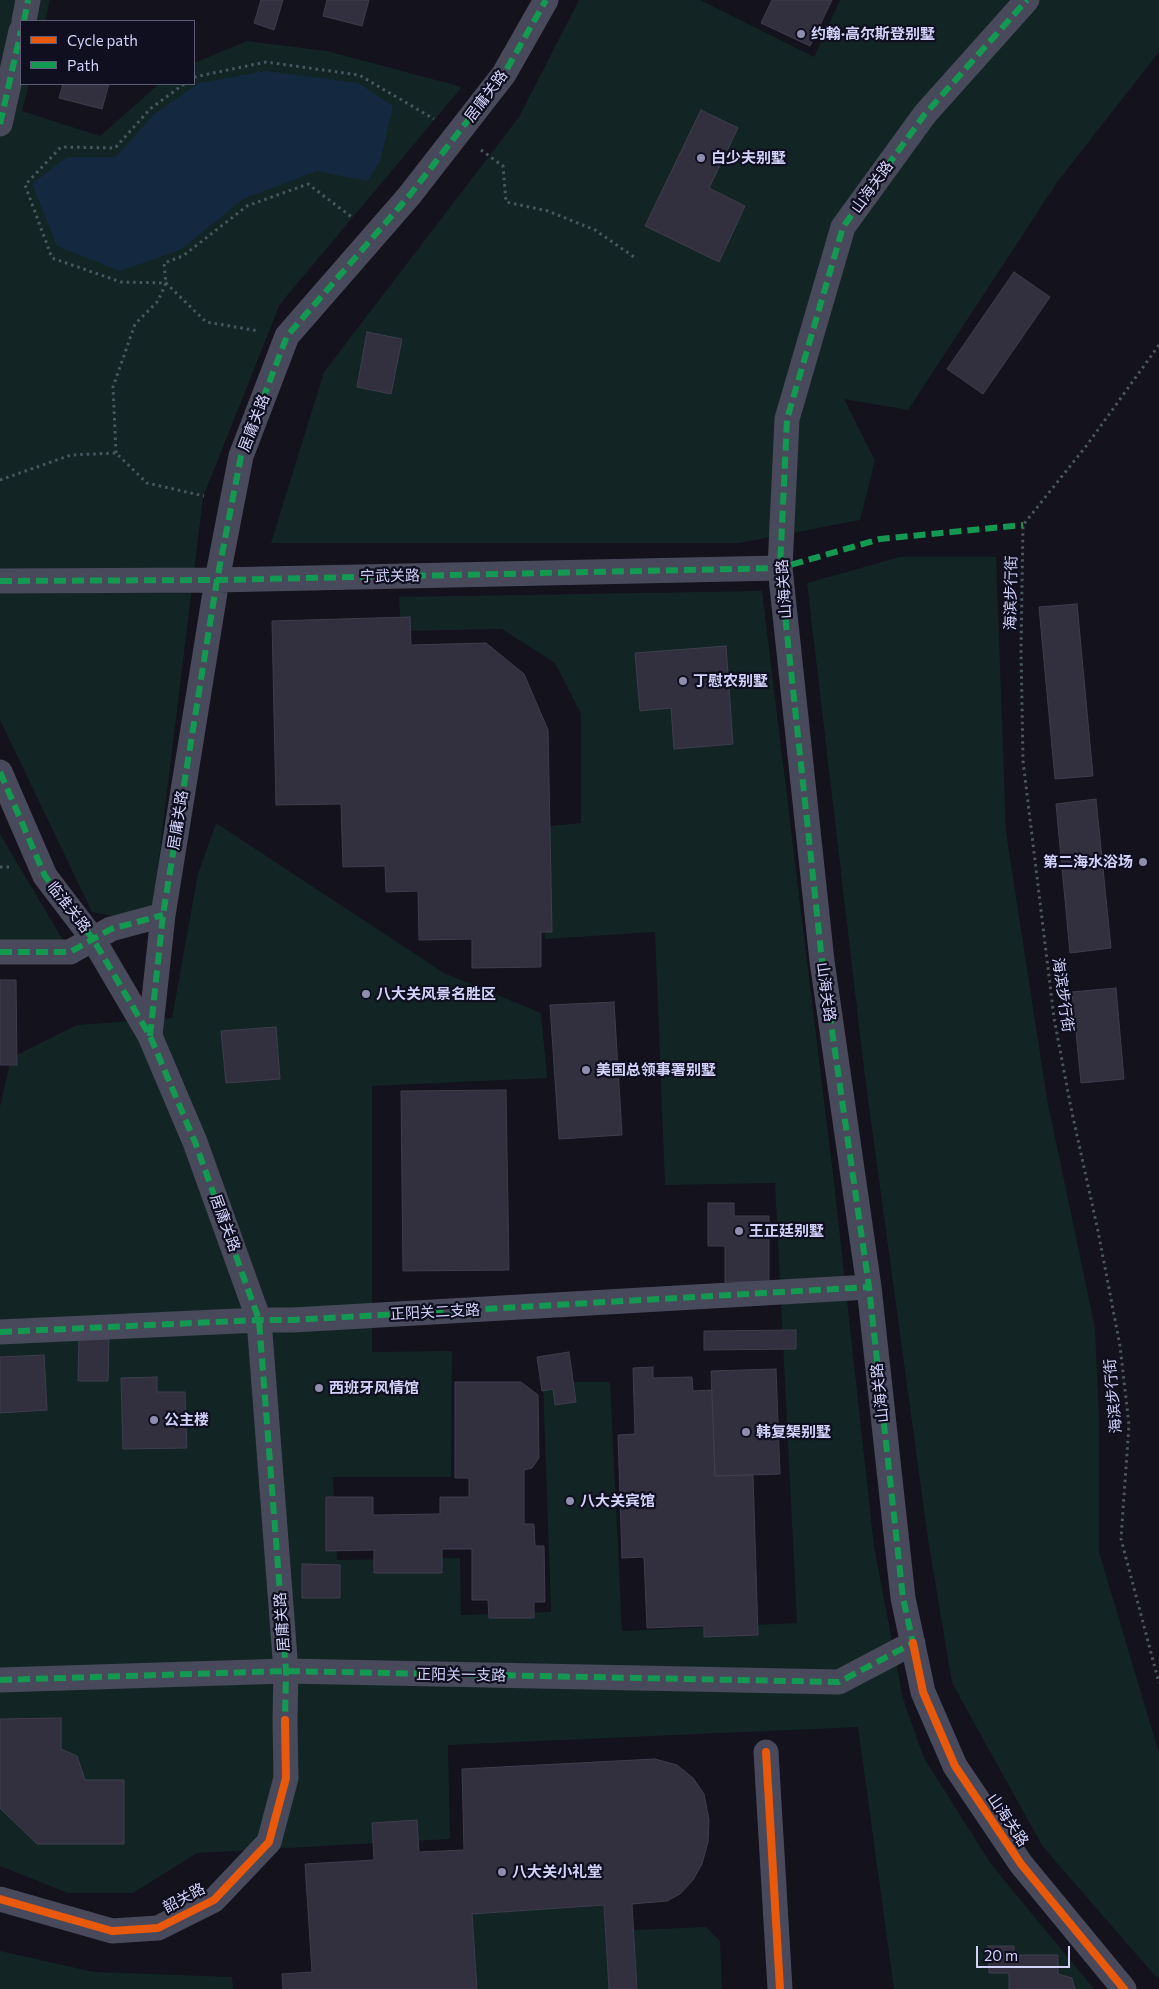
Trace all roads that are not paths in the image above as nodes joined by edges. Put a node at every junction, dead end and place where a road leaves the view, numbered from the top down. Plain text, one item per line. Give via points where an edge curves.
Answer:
1 (28, 0) edge
2 (546, 0) edge
3 (1027, 0) edge
4 (24, 20) edge
5 (20, 35) edge
6 (0, 124) edge
7 (780, 568) junction
8 (217, 580) junction
9 (0, 581) edge
10 (0, 772) edge
11 (163, 915) junction
12 (93, 939) junction
13 (0, 952) edge
14 (150, 1036) junction
15 (869, 1287) junction
16 (259, 1320) junction
17 (0, 1332) edge
18 (913, 1644) junction
19 (286, 1671) junction
20 (0, 1680) edge
21 (285, 1720) joint
22 (766, 1752) dead end
23 (0, 1899) edge
24 (780, 1989) edge
25 (1124, 1989) edge

1 - 4 street
2 - 8 street, 居庸关路 via 504,74 409,196 287,336 241,456
3 - 7 street, 山海关路 via 925,114 843,227 787,419
5 - 6 street
7 - 8 street, 宁武关路
7 - 15 street, 山海关路 via 822,962
8 - 9 street, 宁武关路
8 - 11 street, 居庸关路
10 - 12 street, 临淮关路 via 45,876
11 - 12 street via 111,929
11 - 14 street, 居庸关路
12 - 13 street via 70,952
12 - 14 street, 临淮关路
14 - 16 street, 居庸关路 via 195,1142
15 - 16 street, 正阳关二支路
15 - 18 street, 山海关路 via 903,1598
16 - 17 street, 正阳关二支路
16 - 19 street, 居庸关路
18 - 19 street, 正阳关一支路 via 839,1682
18 - 25 street, 山海关路 via 923,1692 956,1766 1021,1864
19 - 20 street, 正阳关一支路
19 - 21 street, 居庸关路
21 - 23 street, 韶关路 via 286,1778 269,1842 214,1900 158,1928 112,1931
22 - 24 street

